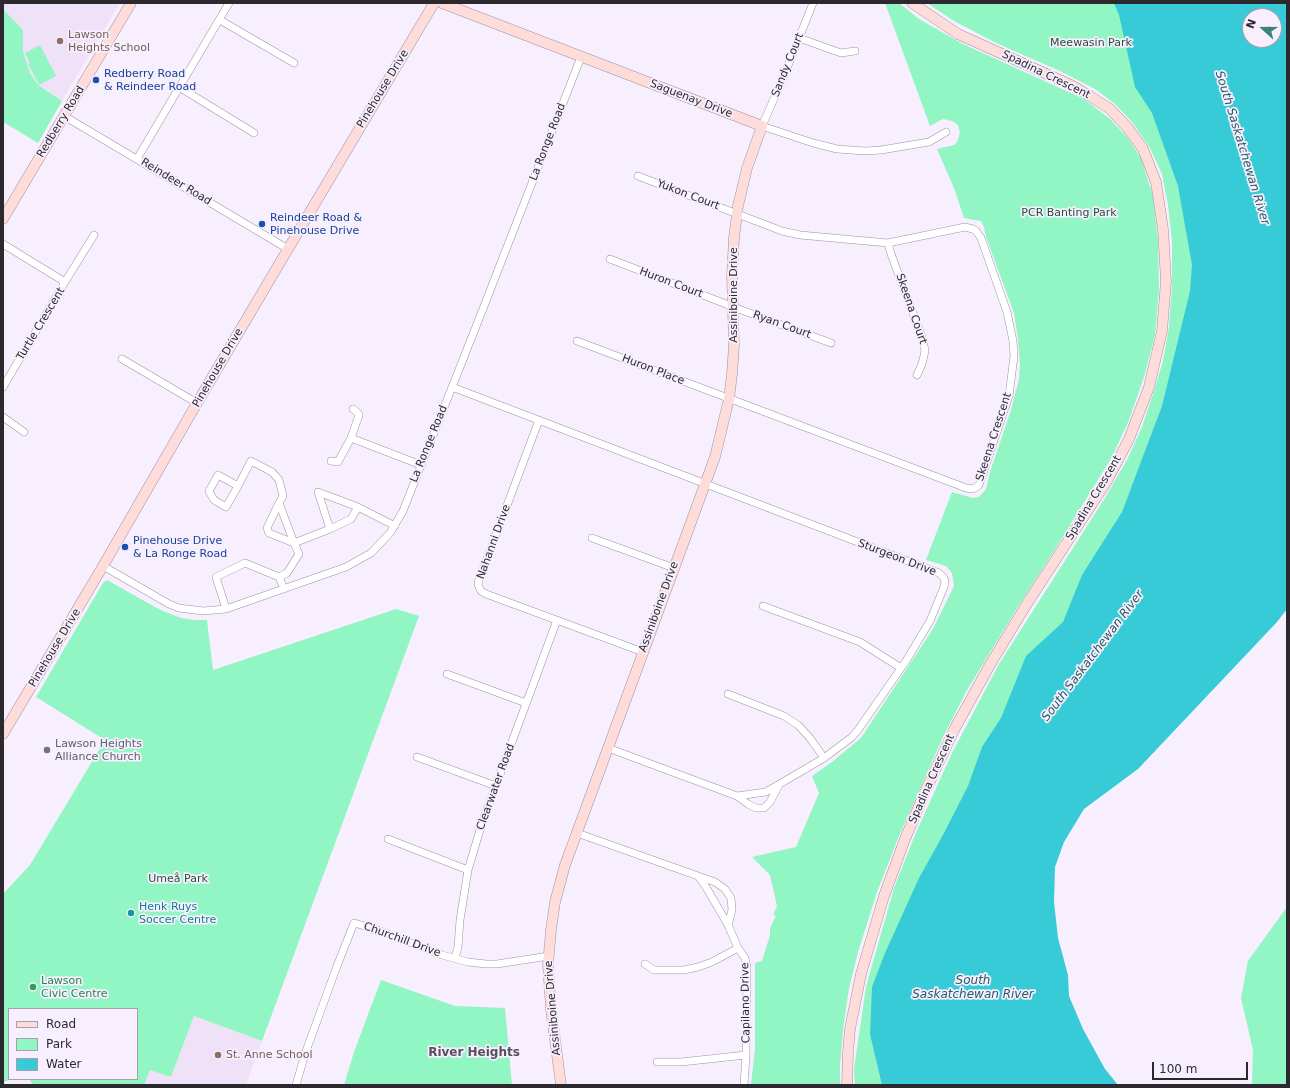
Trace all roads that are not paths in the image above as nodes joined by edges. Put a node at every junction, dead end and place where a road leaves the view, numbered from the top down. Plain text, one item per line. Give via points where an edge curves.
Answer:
1 (131, 3) edge
2 (229, 3) edge
3 (434, 3) edge
4 (442, 3) edge
5 (813, 3) edge
6 (912, 3) edge
7 (220, 20) junction
8 (799, 38) junction
9 (855, 51) dead end
10 (581, 57) junction
11 (294, 63) dead end
12 (179, 87) junction
13 (64, 116) junction
14 (762, 126) junction
15 (946, 132) dead end
16 (254, 133) dead end
17 (137, 159) junction
18 (638, 176) dead end
19 (737, 214) junction
20 (3, 219) edge
21 (94, 235) dead end
22 (888, 243) junction
23 (3, 244) edge
24 (288, 249) junction
25 (610, 259) dead end
26 (65, 282) junction
27 (732, 306) junction
28 (577, 340) dead end
29 (831, 342) dead end
30 (122, 359) dead end
31 (917, 375) dead end
32 (3, 387) edge
33 (452, 387) junction
34 (729, 399) junction
35 (197, 403) junction
36 (352, 409) dead end
37 (3, 417) edge
38 (539, 420) junction
39 (24, 432) dead end
40 (351, 438) junction
41 (331, 461) dead end
42 (421, 465) junction
43 (706, 484) junction
44 (238, 486) junction
45 (279, 503) junction
46 (358, 507) junction
47 (395, 526) junction
48 (330, 529) junction
49 (592, 538) dead end
50 (294, 543) junction
51 (103, 566) junction
52 (674, 568) junction
53 (279, 577) junction
54 (284, 589) junction
55 (763, 606) dead end
56 (226, 609) junction
57 (557, 620) junction
58 (643, 652) junction
59 (901, 668) junction
60 (447, 674) dead end
61 (728, 694) dead end
62 (526, 703) junction
63 (3, 734) edge
64 (608, 748) junction
65 (417, 757) dead end
66 (824, 758) junction
67 (779, 785) junction
68 (496, 786) junction
69 (737, 796) junction
70 (577, 833) junction
71 (388, 839) dead end
72 (468, 870) junction
73 (698, 876) junction
74 (728, 925) junction
75 (738, 948) junction
76 (549, 956) junction
77 (455, 958) junction
78 (645, 964) dead end
79 (746, 1055) junction
80 (657, 1062) dead end
81 (296, 1085) edge
82 (561, 1085) edge
83 (744, 1085) edge
84 (847, 1085) edge

1 - 13 street, Redberry Road
2 - 7 street
3 - 24 street, Pinehouse Drive
4 - 10 street, Saguenay Drive
5 - 8 street, Sandy Court
6 - 84 street, Spadina Crescent via 958,34 1071,85 1110,109 1127,127 1143,149 1156,182 1163,229 1166,281 1162,331 1149,387 1129,440 1103,487 991,663 955,728 905,839 867,948 850,1028
7 - 11 street
7 - 12 street
8 - 9 street via 841,53
8 - 14 street, Sandy Court
10 - 14 street, Saguenay Drive
10 - 33 street, La Ronge Road
12 - 16 street
12 - 17 street
13 - 17 street, Reindeer Road
13 - 20 street, Redberry Road
14 - 15 street, Saguenay Drive via 837,149 865,151 929,142
14 - 19 street, Assiniboine Drive via 745,175
17 - 24 street, Reindeer Road
18 - 19 street, Yukon Court
19 - 22 street, Skeena Crescent via 800,235
19 - 27 street, Assiniboine Drive via 732,256
21 - 26 street
22 - 31 street, Skeena Court via 923,340 925,351
22 - 34 street, Skeena Crescent via 965,227 973,228 981,238 1007,312 1014,356 1009,396 977,487 966,488
23 - 26 street, Turtle Crescent
24 - 35 street, Pinehouse Drive
25 - 27 street, Huron Court
26 - 32 street, Turtle Crescent
27 - 29 street, Ryan Court
27 - 34 street, Assiniboine Drive via 734,345
28 - 34 street, Huron Place
30 - 35 street
33 - 38 street
33 - 42 street, La Ronge Road
34 - 43 street, Assiniboine Drive
35 - 51 street, Pinehouse Drive
36 - 40 street via 359,415
37 - 39 street
38 - 43 street
38 - 57 street, Nahanni Drive via 478,585 486,594
40 - 41 street via 338,462
40 - 42 street
42 - 47 street, La Ronge Road
43 - 52 street, Assiniboine Drive
43 - 59 street, Sturgeon Drive via 942,575 945,582 930,622
44 - 44 street via 226,508 214,500 209,492 218,475
44 - 45 street via 251,461 272,472 279,480 283,496
45 - 50 street
45 - 50 street via 267,528 269,533
46 - 47 street
46 - 48 street via 351,519
46 - 48 street via 318,492
47 - 54 street, La Ronge Road via 371,553 364,557 346,567
48 - 50 street
49 - 52 street
50 - 53 street via 299,554 287,573
51 - 56 street, La Ronge Road via 179,608 203,611
51 - 63 street, Pinehouse Drive
52 - 58 street, Assiniboine Drive
53 - 54 street
53 - 56 street via 245,564 216,577
54 - 56 street, La Ronge Road
55 - 59 street via 860,642
57 - 58 street, Nahanni Drive
57 - 62 street, Clearwater Road
58 - 64 street, Assiniboine Drive
59 - 66 street, Sturgeon Drive via 858,730
60 - 62 street
61 - 66 street via 784,716 798,725
62 - 68 street, Clearwater Road
64 - 69 street, Sturgeon Drive
64 - 70 street, Assiniboine Drive
65 - 68 street
66 - 67 street, Sturgeon Drive
67 - 69 street, Sturgeon Drive via 766,792
67 - 69 street, Sturgeon Drive via 764,808 756,808
68 - 72 street, Clearwater Road
70 - 73 street
70 - 76 street, Assiniboine Drive via 555,902
71 - 72 street
72 - 77 street, Clearwater Road
73 - 74 street, Capilano Drive
73 - 74 street via 715,882 725,889 731,898 732,910
74 - 75 street, Capilano Drive
75 - 78 street via 712,962 684,970 654,970
75 - 79 street, Capilano Drive via 745,958 747,967
76 - 77 street, Churchill Drive via 497,964
76 - 82 street, Assiniboine Drive via 551,1009
77 - 81 street, Churchill Drive via 354,923
79 - 80 street
79 - 83 street, Capilano Drive

